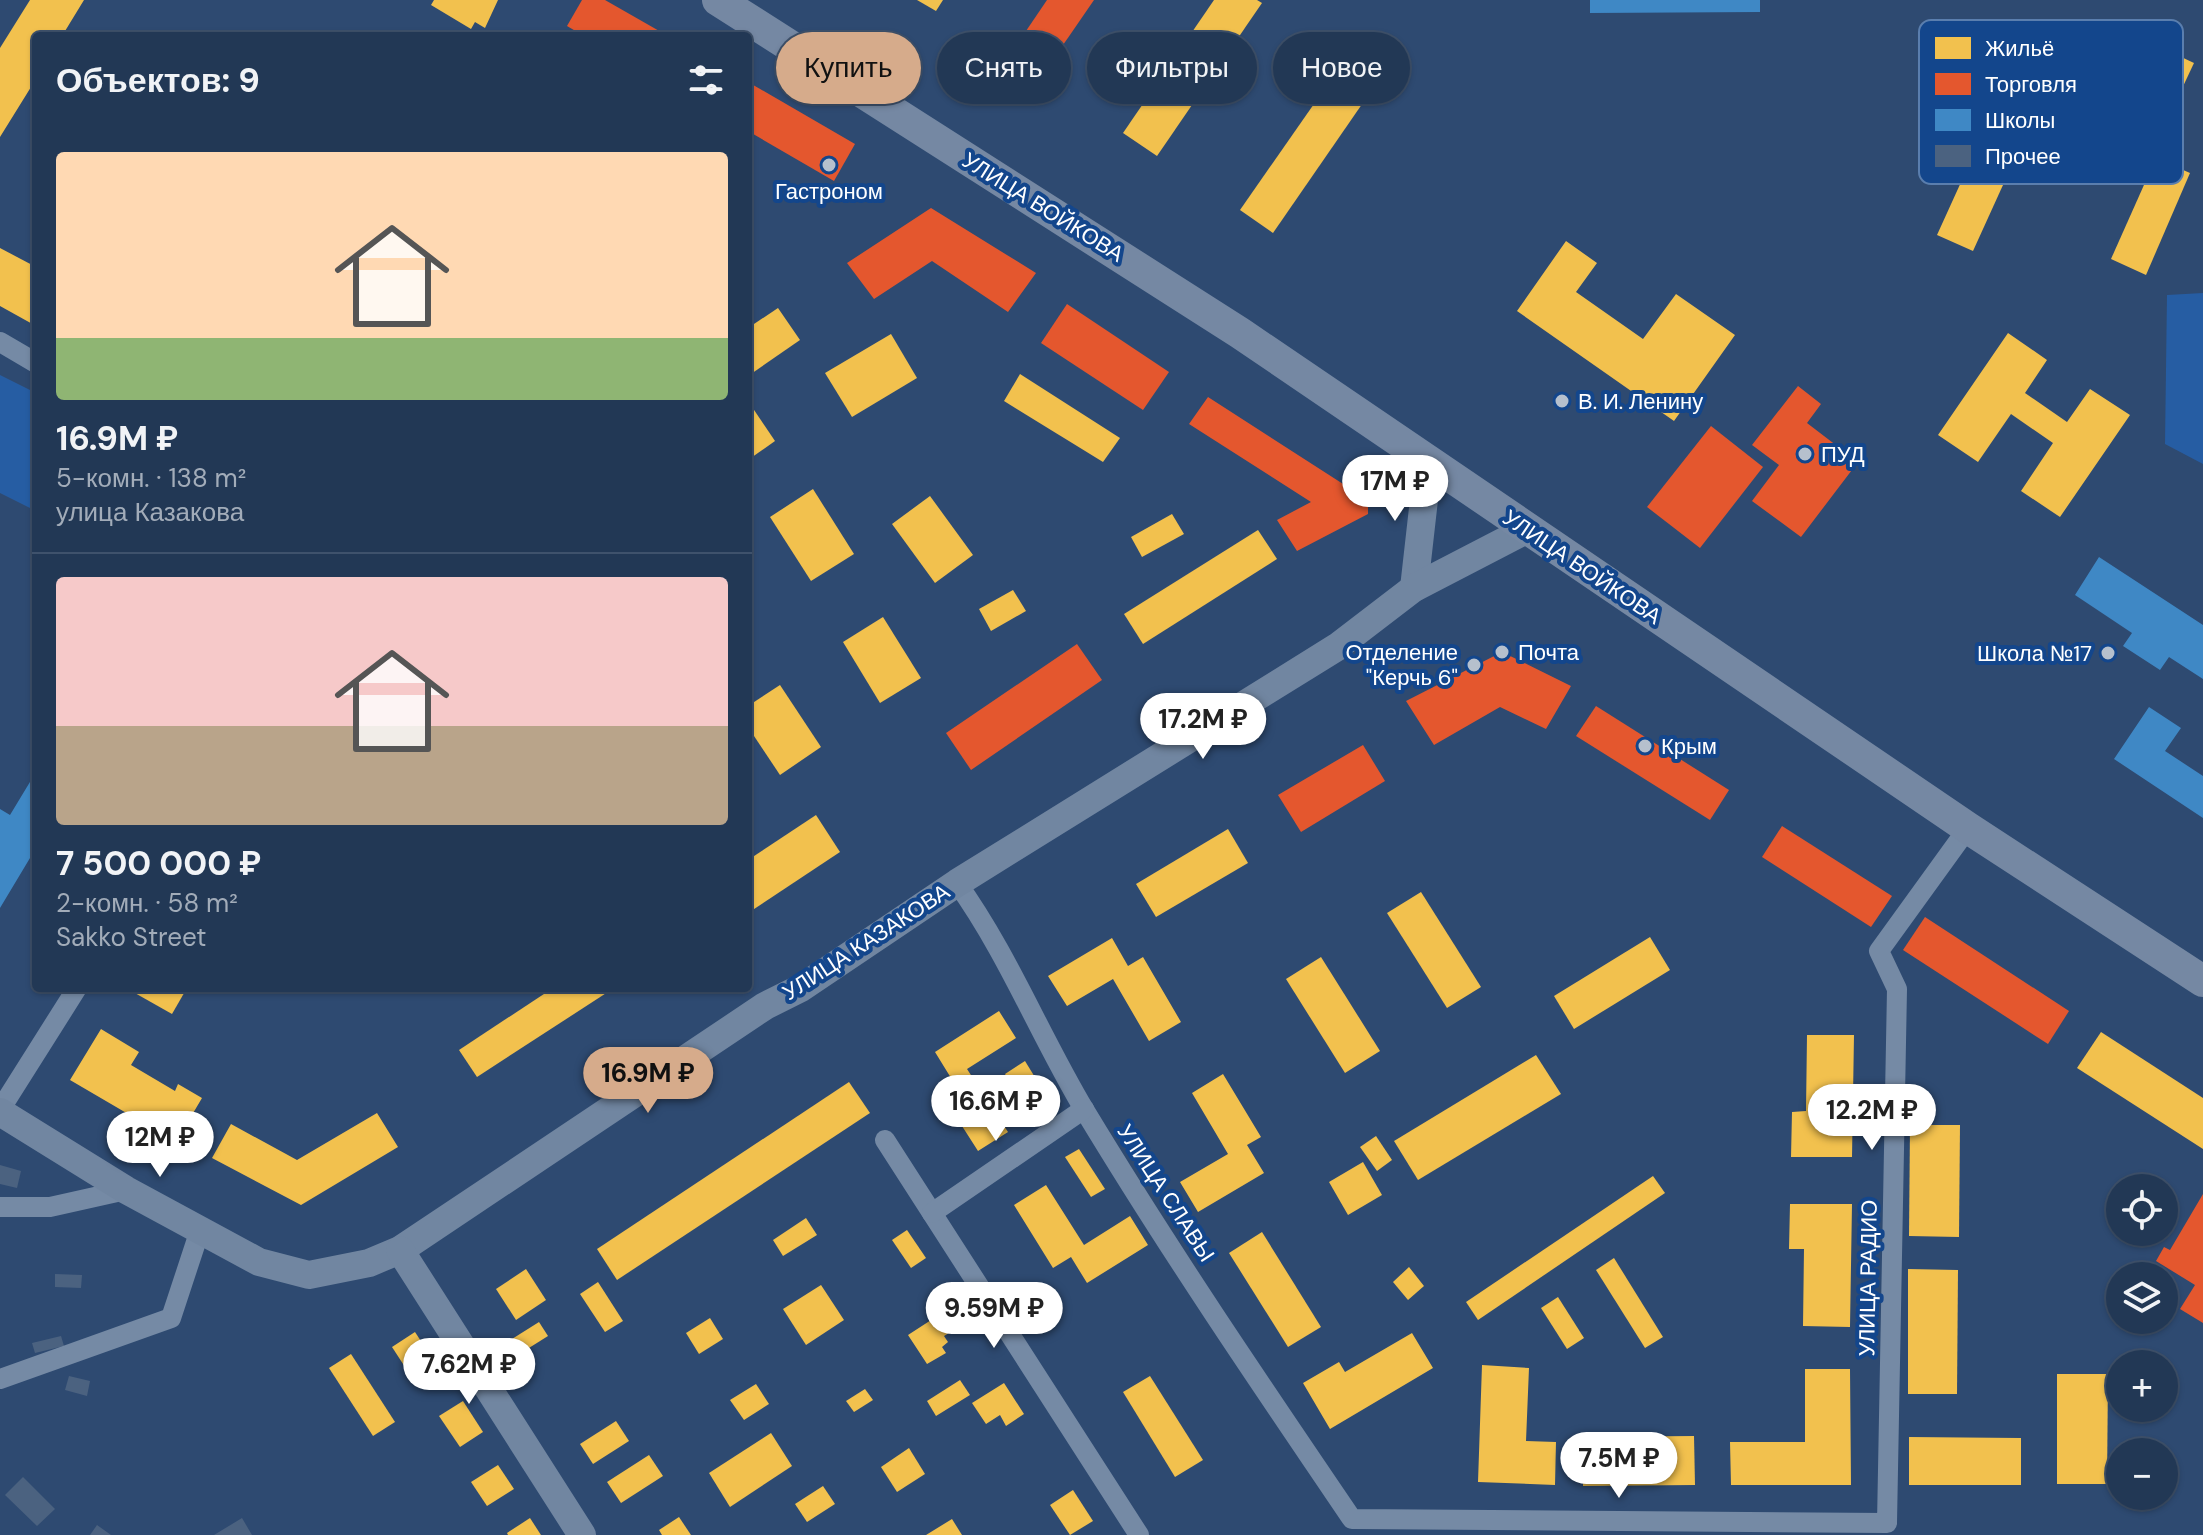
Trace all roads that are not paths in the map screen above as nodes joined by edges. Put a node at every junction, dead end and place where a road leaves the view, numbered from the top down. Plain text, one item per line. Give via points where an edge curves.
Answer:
1 (718, 0) edge
2 (0, 342) edge
3 (32, 361) edge
4 (1428, 464) junction
5 (1526, 530) junction
6 (1414, 588) junction
7 (1968, 828) junction
8 (957, 883) junction
9 (2203, 981) edge
10 (74, 992) edge
11 (1084, 1109) junction
12 (0, 1111) edge
13 (885, 1140) dead end
14 (126, 1190) junction
15 (0, 1207) edge
16 (932, 1213) junction
17 (200, 1230) junction
18 (400, 1250) junction
19 (0, 1379) edge
20 (1352, 1519) joint
21 (582, 1535) edge
22 (1139, 1535) edge

1 - 4 main road, УЛИЦА ВОЙКОВА via 1240,333
2 - 3 street
4 - 5 main road, УЛИЦА ВОЙКОВА
4 - 6 main road
5 - 6 main road, УЛИЦА КАЗАКОВА
5 - 7 main road, УЛИЦА ВОЙКОВА
6 - 8 main road, УЛИЦА КАЗАКОВА via 1337,647
7 - 9 main road, УЛИЦА ВОЙКОВА
7 - 20 street, УЛИЦА РАДИО via 1879,951 1897,989 1887,1523
8 - 11 street, УЛИЦА СЛАВЫ via 980,914
8 - 18 main road, УЛИЦА КАЗАКОВА
10 - 12 street
11 - 16 street
11 - 20 street, УЛИЦА СЛАВЫ
12 - 14 main road
13 - 16 street
14 - 15 street via 50,1207
14 - 17 main road
16 - 22 street
17 - 18 main road, УЛИЦА КАЗАКОВА via 259,1262 309,1275 369,1263
17 - 19 street via 171,1318
18 - 21 main road

